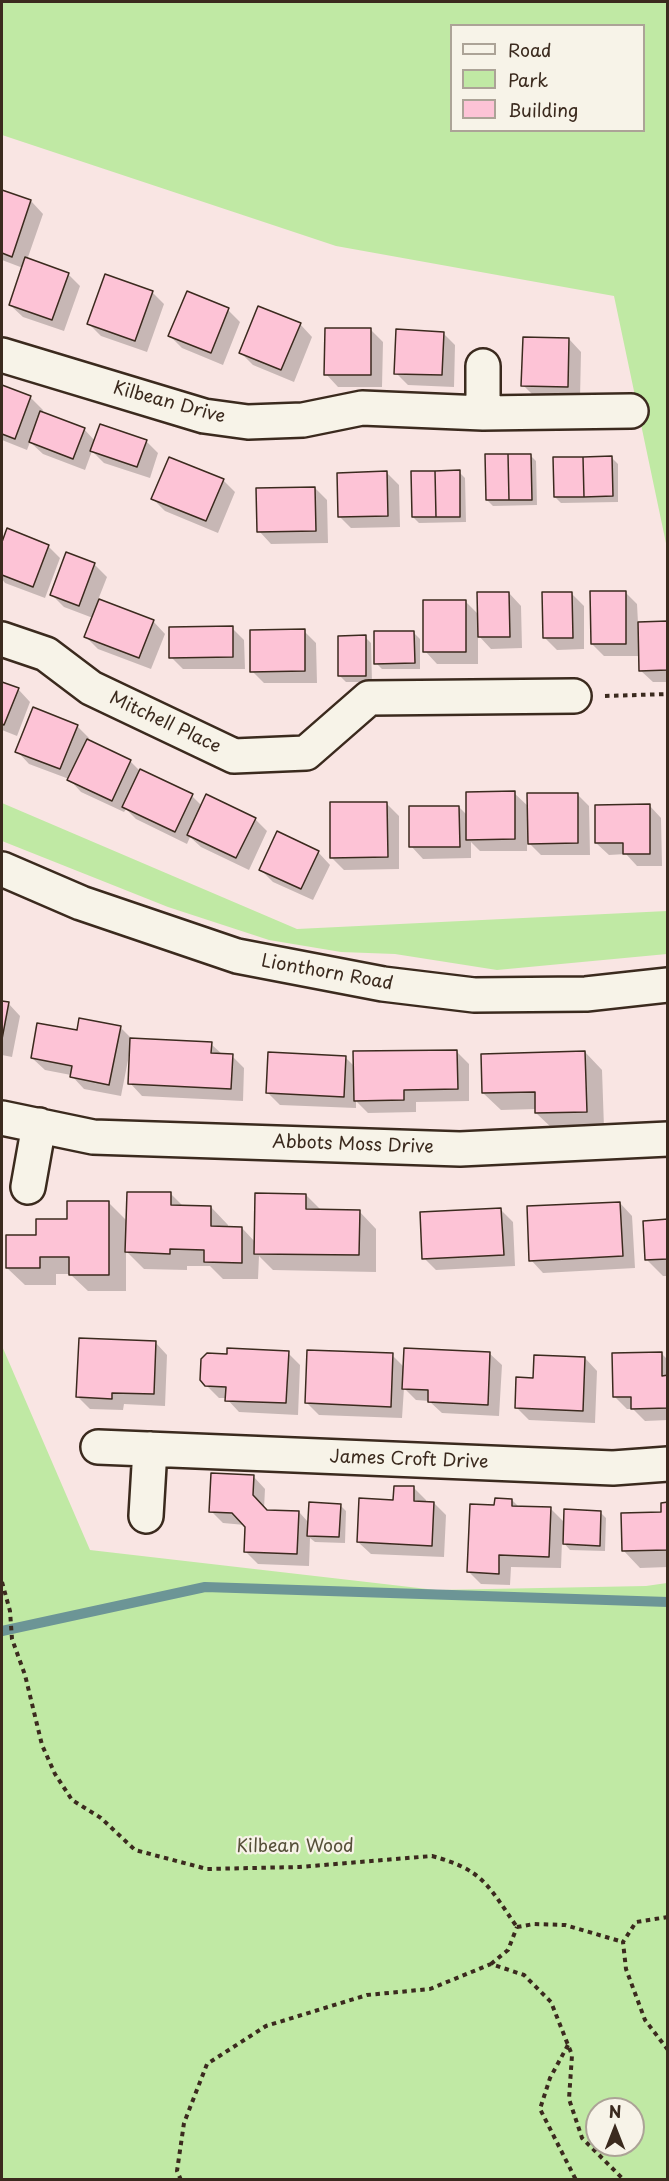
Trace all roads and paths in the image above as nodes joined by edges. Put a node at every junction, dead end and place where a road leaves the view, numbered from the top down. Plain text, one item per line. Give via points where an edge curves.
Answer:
1 (2, 355) edge
2 (483, 366) dead end
3 (631, 411) dead end
4 (483, 413) junction
5 (2, 639) edge
6 (668, 694) edge
7 (639, 695) dead end
8 (574, 696) dead end
9 (2, 869) edge
10 (668, 985) edge
11 (2, 1118) edge
12 (39, 1125) junction
13 (668, 1138) edge
14 (28, 1186) dead end
15 (98, 1446) dead end
16 (150, 1449) junction
17 (668, 1464) edge
18 (146, 1516) dead end
19 (2, 1582) edge
20 (668, 1917) edge
21 (517, 1927) junction
22 (623, 1942) junction
23 (491, 1964) junction
24 (568, 2044) junction
25 (668, 2050) edge
26 (181, 2180) edge
27 (576, 2180) edge
28 (624, 2180) edge

1 - 4 street, Kilbean Drive via 204,416 248,422 303,420 362,408
2 - 4 street
3 - 4 street, Kilbean Drive
5 - 8 street, Mitchell Place via 46,654 91,688 234,756 306,753 369,698
6 - 7 path
9 - 10 street, Lionthorn Road via 81,903 237,956 383,984 474,995 586,994
11 - 12 street, Abbots Moss Drive
12 - 13 street, Abbots Moss Drive via 93,1137 460,1149
12 - 14 street
15 - 16 street, James Croft Drive
16 - 17 street, James Croft Drive via 613,1468
16 - 18 street
19 - 21 path via 12,1639 42,1744 55,1774 72,1800 101,1818 135,1850 207,1869 299,1867 432,1856 471,1870 484,1880
20 - 22 path via 636,1922
21 - 22 path via 565,1925
21 - 23 path via 508,1950
22 - 25 path via 626,1969 645,2020
23 - 24 path via 524,1975 551,2002
23 - 26 path via 430,1989 367,1995 266,2026 207,2064 184,2123 177,2171
24 - 27 path via 550,2078 540,2109
24 - 28 path via 572,2055 568,2099 582,2138

